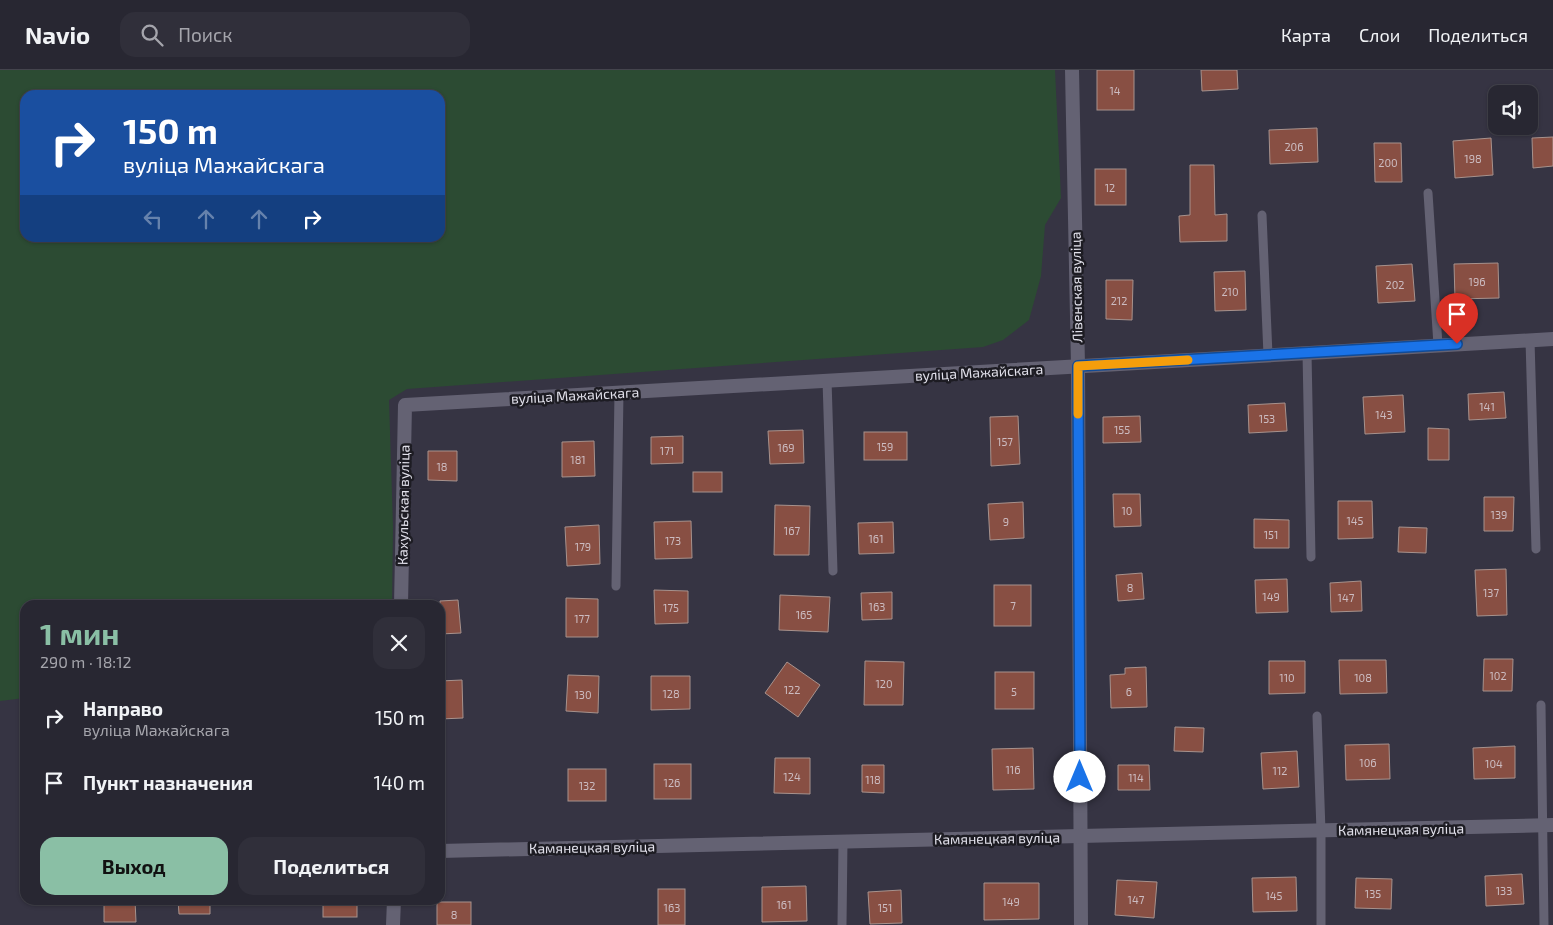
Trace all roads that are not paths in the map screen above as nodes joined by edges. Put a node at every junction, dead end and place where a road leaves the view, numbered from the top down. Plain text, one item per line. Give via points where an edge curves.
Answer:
1 (1072, 70) edge
2 (1428, 193) dead end
3 (1262, 214) dead end
4 (1553, 339) edge
5 (1530, 340) junction
6 (1438, 346) junction
7 (1307, 353) junction
8 (1268, 355) junction
9 (1078, 366) junction
10 (827, 380) junction
11 (619, 393) junction
12 (405, 405) joint
13 (1536, 549) dead end
14 (1311, 557) dead end
15 (833, 571) dead end
16 (616, 586) dead end
17 (400, 600) edge
18 (1541, 705) dead end
19 (1317, 716) dead end
20 (1548, 825) edge
21 (1321, 831) junction
22 (1080, 836) junction
23 (843, 842) junction
24 (445, 851) edge
25 (394, 905) edge
26 (393, 925) edge
27 (842, 925) edge
28 (1081, 925) edge
29 (1321, 925) edge
30 (1544, 925) edge

1 - 9 street, Лівенская вуліца
2 - 6 lane
3 - 8 lane
4 - 5 street, вуліца Мажайскага
5 - 6 street, вуліца Мажайскага
5 - 13 lane
6 - 7 street, вуліца Мажайскага
7 - 8 street, вуліца Мажайскага
7 - 14 lane
8 - 9 street, вуліца Мажайскага
9 - 10 street, вуліца Мажайскага
9 - 22 street, Лівенская вуліца
10 - 11 street, вуліца Мажайскага
10 - 15 lane
11 - 12 street, вуліца Мажайскага
11 - 16 lane
12 - 17 street, Кахульская вуліца
18 - 20 lane
19 - 21 lane
20 - 21 street, Камянецкая вуліца
20 - 30 lane
21 - 22 street, Камянецкая вуліца
21 - 29 lane
22 - 23 street, Камянецкая вуліца
22 - 28 street, Лівенская вуліца
23 - 24 street, Камянецкая вуліца
23 - 27 lane
25 - 26 street

